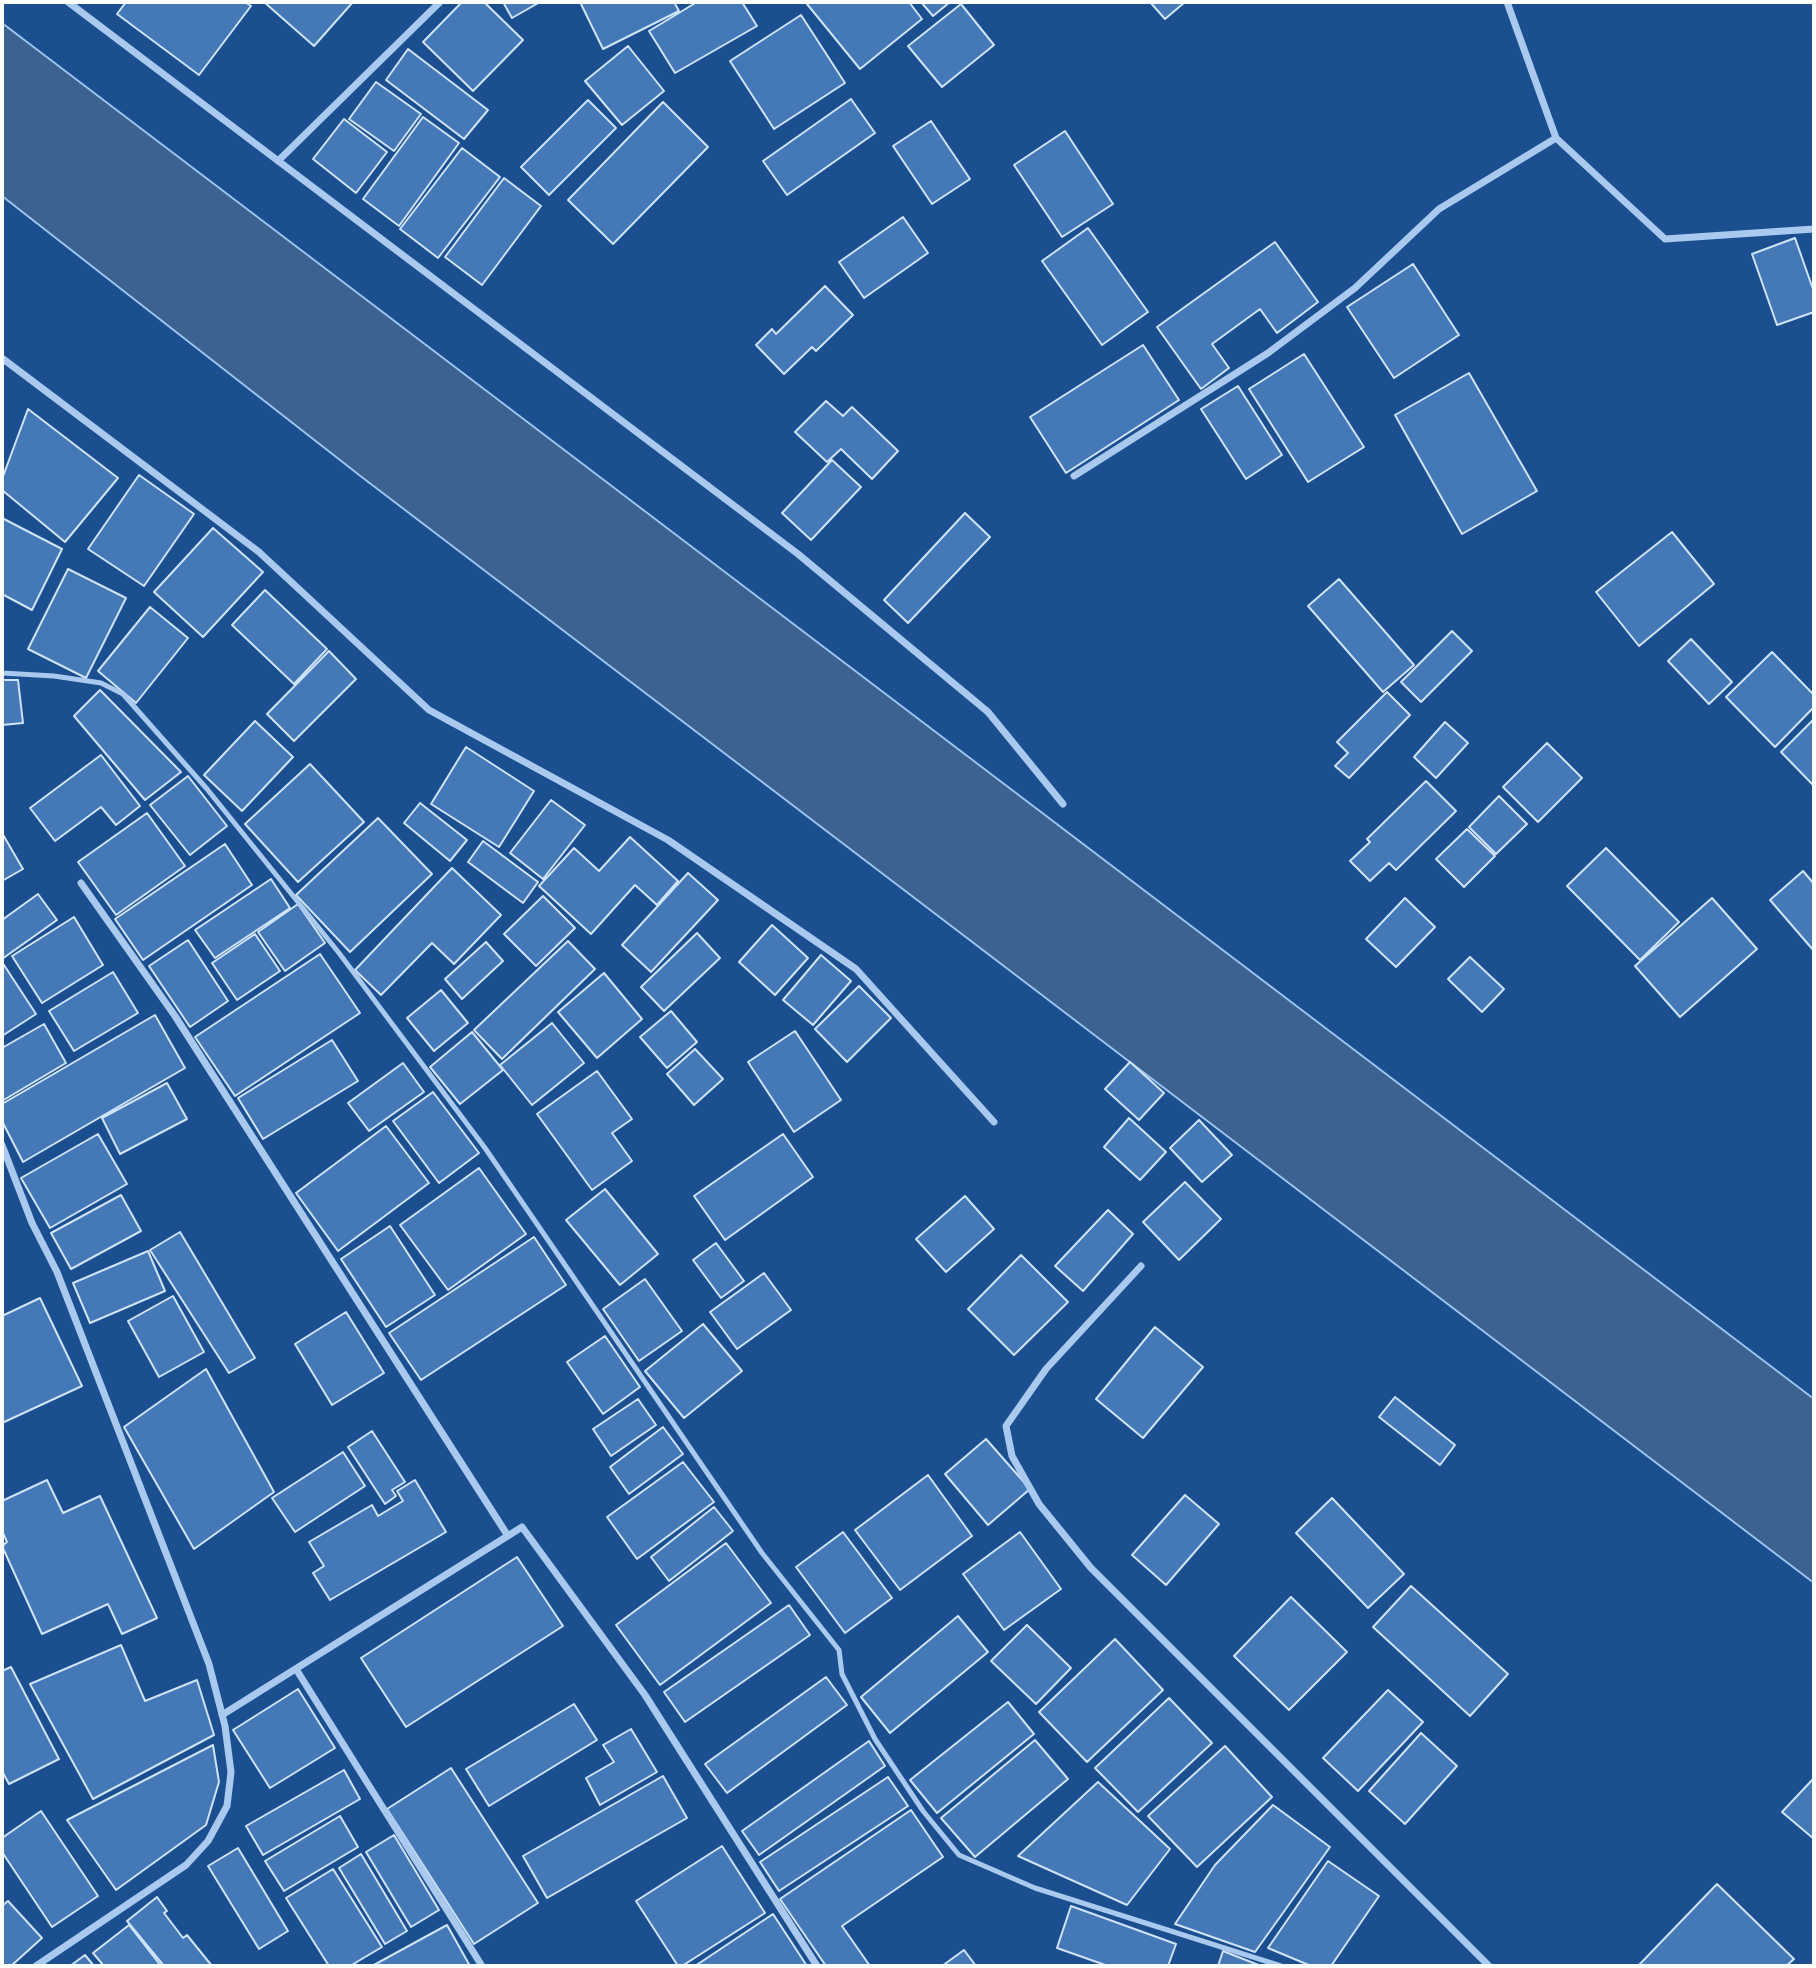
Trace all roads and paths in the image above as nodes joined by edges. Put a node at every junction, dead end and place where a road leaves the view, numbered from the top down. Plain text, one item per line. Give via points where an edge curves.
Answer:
1 (68, 2) edge
2 (440, 2) edge
3 (1507, 2) edge
4 (1556, 138) junction
5 (278, 161) junction
6 (1814, 229) edge
7 (2, 358) edge
8 (1074, 476) dead end
9 (2, 673) edge
10 (1063, 804) dead end
11 (81, 883) dead end
12 (994, 1122) dead end
13 (2, 1145) edge
14 (1141, 1266) dead end
15 (508, 1536) junction
16 (296, 1669) junction
17 (222, 1715) junction
18 (36, 1966) edge
19 (482, 1966) edge
20 (817, 1966) edge
21 (1281, 1966) edge
22 (1489, 1966) edge

1 - 5 street
2 - 5 street
3 - 4 street
4 - 6 street via 1665,239
4 - 8 street via 1439,209 1355,288 1268,353
5 - 10 street via 798,554 988,712
7 - 12 street via 258,552 429,710 668,840 856,969
9 - 21 lane via 101,683 123,694 207,789 339,953 485,1148 762,1553 839,1650 842,1674 875,1739 959,1855 1035,1888
11 - 15 street via 176,1016
13 - 17 street via 57,1272 209,1664
14 - 22 street via 1046,1369 1006,1426 1012,1456 1039,1503 1091,1568
15 - 16 street
15 - 20 street via 522,1527 645,1695
16 - 17 street
16 - 19 street
17 - 18 street via 231,1772 227,1806 208,1841 186,1865

